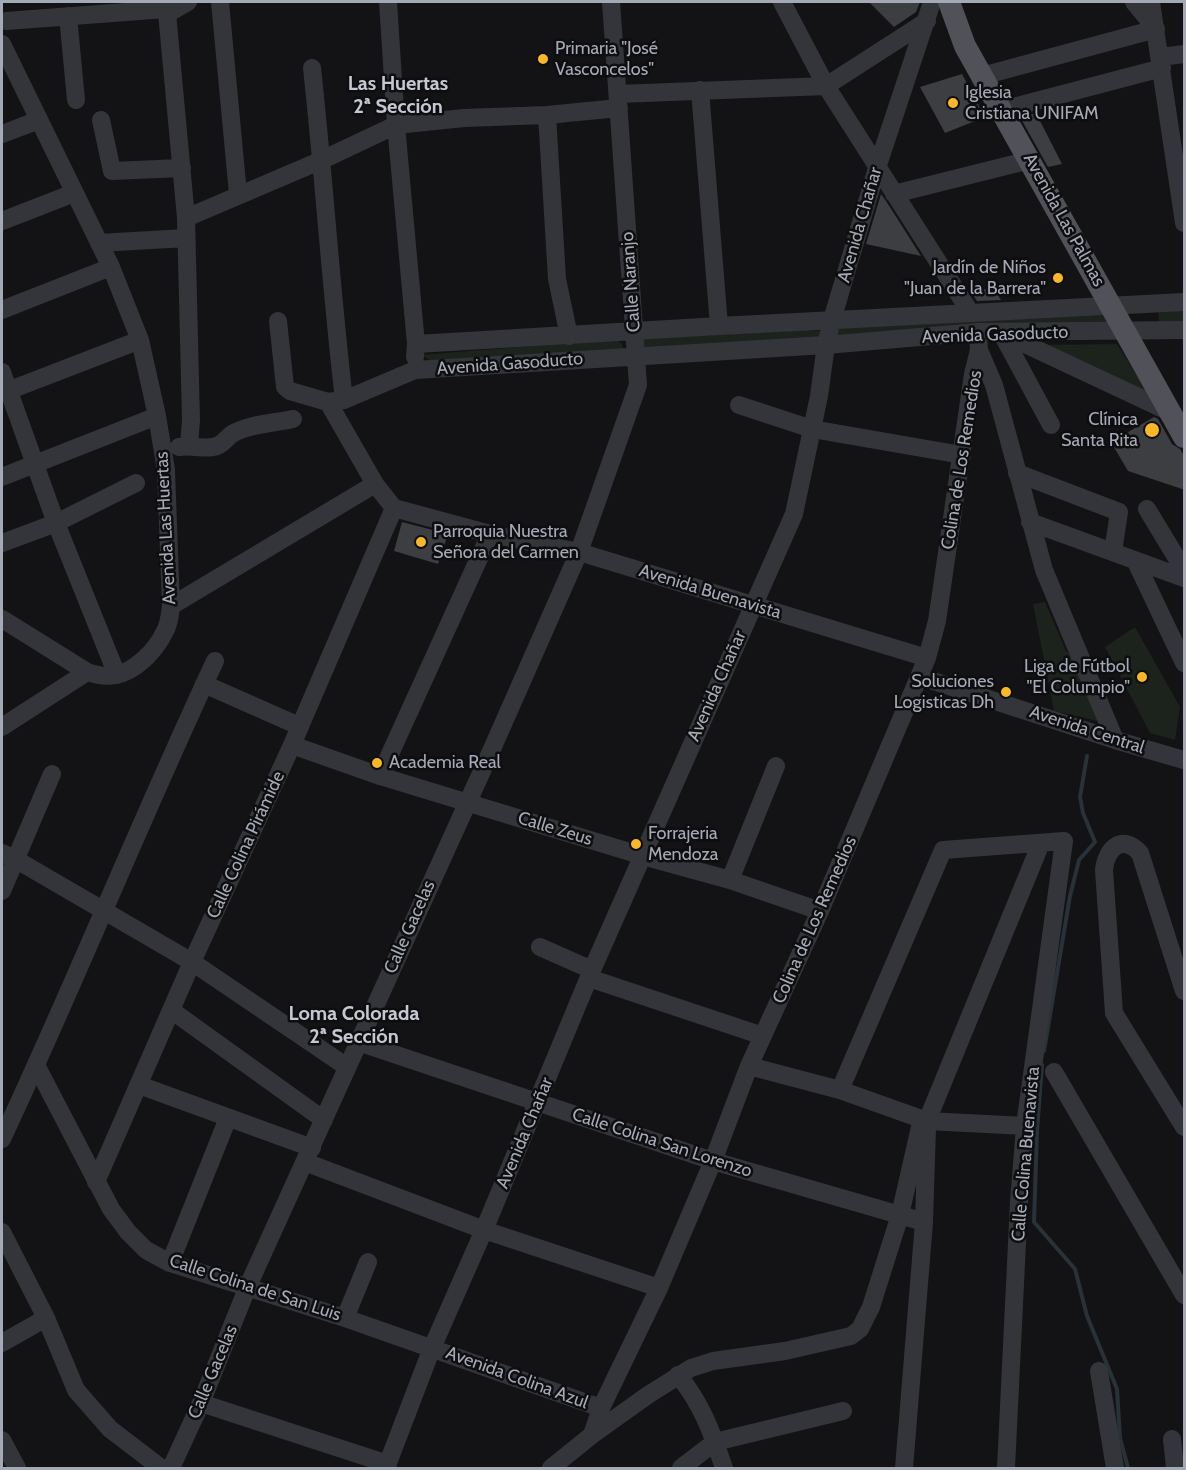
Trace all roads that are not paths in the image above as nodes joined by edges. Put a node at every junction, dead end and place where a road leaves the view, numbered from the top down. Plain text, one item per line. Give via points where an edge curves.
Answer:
1 (188, 2) edge
2 (220, 2) edge
3 (388, 2) edge
4 (611, 2) edge
5 (782, 2) edge
6 (932, 2) edge
7 (949, 2) edge
8 (1134, 2) edge
9 (1152, 2) edge
10 (166, 8) edge
11 (68, 16) junction
12 (6, 21) dead end
13 (927, 21) junction
14 (1156, 29) junction
15 (3, 51) edge
16 (1185, 54) edge
17 (1161, 63) junction
18 (312, 68) dead end
19 (982, 76) junction
20 (825, 86) junction
21 (700, 90) junction
22 (76, 100) dead end
23 (619, 101) junction
24 (1002, 110) junction
25 (547, 115) junction
26 (39, 120) junction
27 (101, 120) dead end
28 (396, 125) junction
29 (2, 134) edge
30 (1178, 140) edge
31 (322, 160) junction
32 (1030, 160) junction
33 (182, 168) junction
34 (876, 168) junction
35 (74, 193) junction
36 (238, 194) junction
37 (894, 194) junction
38 (186, 218) junction
39 (2, 221) edge
40 (1184, 223) edge
41 (186, 238) junction
42 (99, 243) junction
43 (111, 267) junction
44 (1185, 302) edge
45 (1112, 307) junction
46 (2, 310) edge
47 (970, 312) junction
48 (832, 320) junction
49 (278, 321) dead end
50 (719, 326) junction
51 (1185, 330) edge
52 (635, 332) junction
53 (1001, 332) junction
54 (1126, 332) junction
55 (569, 336) junction
56 (140, 340) junction
57 (979, 341) junction
58 (416, 344) junction
59 (826, 345) junction
60 (638, 356) junction
61 (415, 370) junction
62 (2, 372) edge
63 (5, 391) edge
64 (328, 400) junction
65 (739, 405) dead end
66 (1170, 412) junction
67 (157, 416) junction
68 (293, 419) dead end
69 (1051, 425) dead end
70 (812, 429) junction
71 (1185, 436) edge
72 (189, 445) junction
73 (162, 450) junction
74 (962, 455) junction
75 (35, 462) junction
76 (1017, 473) junction
77 (2, 477) edge
78 (136, 483) dead end
79 (375, 484) junction
80 (394, 508) junction
81 (1147, 509) dead end
82 (1030, 522) junction
83 (56, 523) junction
84 (490, 534) junction
85 (2, 543) edge
86 (579, 552) junction
87 (1113, 552) junction
88 (1135, 560) junction
89 (1185, 570) edge
90 (1185, 578) edge
91 (171, 606) junction
92 (753, 606) junction
93 (2, 620) edge
94 (927, 658) junction
95 (215, 661) dead end
96 (1184, 663) edge
97 (87, 672) junction
98 (117, 675) junction
99 (921, 676) junction
100 (204, 684) junction
101 (2, 726) edge
102 (299, 726) junction
103 (1115, 740) junction
104 (292, 745) junction
105 (1185, 760) edge
106 (776, 766) dead end
107 (52, 774) dead end
108 (380, 776) junction
109 (467, 802) junction
110 (1041, 843) junction
111 (8, 856) edge
112 (643, 856) junction
113 (730, 880) junction
114 (2, 891) edge
115 (104, 909) junction
116 (820, 911) junction
117 (540, 947) dead end
118 (1185, 953) edge
119 (192, 962) junction
120 (1178, 972) junction
121 (590, 974) junction
122 (1185, 991) edge
123 (171, 1010) junction
124 (763, 1036) junction
125 (358, 1042) junction
126 (36, 1065) junction
127 (749, 1066) junction
128 (347, 1067) junction
129 (1054, 1072) dead end
130 (139, 1084) junction
131 (840, 1090) junction
132 (537, 1103) junction
133 (228, 1118) junction
134 (324, 1120) junction
135 (927, 1120) junction
136 (1025, 1126) junction
137 (1185, 1127) edge
138 (2, 1139) edge
139 (308, 1155) junction
140 (713, 1161) junction
141 (96, 1182) junction
142 (900, 1215) junction
143 (924, 1222) junction
144 (484, 1230) junction
145 (2, 1232) edge
146 (368, 1262) dead end
147 (170, 1263) junction
148 (248, 1286) junction
149 (659, 1288) junction
150 (1185, 1295) edge
151 (46, 1318) junction
152 (345, 1318) junction
153 (2, 1342) edge
154 (432, 1348) junction
155 (1099, 1371) dead end
156 (678, 1375) junction
157 (201, 1403) junction
158 (601, 1408) junction
159 (843, 1411) dead end
160 (592, 1435) junction
161 (2, 1440) edge
162 (715, 1442) junction
163 (1185, 1458) edge
164 (387, 1466) edge
165 (17, 1468) edge
166 (161, 1468) edge
167 (171, 1468) edge
168 (551, 1468) edge
169 (681, 1468) edge
170 (724, 1468) edge
171 (908, 1468) edge
172 (1006, 1468) edge
173 (1115, 1468) edge
174 (1175, 1468) edge

1 - 10 street
2 - 36 street
3 - 28 street
4 - 23 street, Calle Naranjo
5 - 20 street
6 - 13 street, Avenida Chañar
7 - 19 main road, Avenida Las Palmas via 965,46
8 - 14 street
9 - 14 street
10 - 11 street
10 - 33 street
11 - 12 street
11 - 22 street
13 - 20 street
13 - 34 street, Avenida Chañar
14 - 17 street
14 - 19 street
15 - 26 street, Avenida Las Huertas
16 - 17 street
17 - 24 street
17 - 30 street
18 - 31 street
19 - 24 main road, Avenida Las Palmas
20 - 21 street
20 - 34 street
21 - 23 street
21 - 50 street
23 - 25 street
23 - 52 street, Calle Naranjo
24 - 32 main road, Avenida Las Palmas
25 - 28 street
25 - 55 street via 557,279
26 - 29 street
26 - 35 street, Avenida Las Huertas
27 - 33 street via 112,171
28 - 31 street
28 - 58 street
30 - 40 street
31 - 36 street
31 - 64 street via 331,289
32 - 37 street
32 - 45 main road, Avenida Las Palmas
33 - 38 street
34 - 37 street
34 - 48 street, Avenida Chañar
35 - 39 street
35 - 42 street, Avenida Las Huertas
36 - 38 street
37 - 47 street
38 - 41 street
41 - 42 street
41 - 72 street
42 - 43 street, Avenida Las Huertas
43 - 46 street
43 - 56 street, Avenida Las Huertas
44 - 45 street, Avenida Gasoducto
45 - 47 street, Avenida Gasoducto
45 - 54 main road, Avenida Las Palmas
47 - 48 street, Avenida Gasoducto
48 - 50 street, Avenida Gasoducto
48 - 59 street, Avenida Chañar
49 - 64 street via 285,387
50 - 52 street, Avenida Gasoducto
51 - 54 street, Avenida Gasoducto
52 - 55 street, Avenida Gasoducto
52 - 60 street, Calle Naranjo
53 - 54 street, Avenida Gasoducto
53 - 57 street, Avenida Gasoducto
53 - 66 street
53 - 69 street
54 - 66 main road, Avenida Las Palmas
55 - 58 street, Avenida Gasoducto
56 - 63 street
56 - 67 street, Avenida Las Huertas
57 - 59 street, Avenida Gasoducto
57 - 74 street, Colina de Los Remedios
57 - 76 street
58 - 61 street, Avenida Gasoducto
59 - 60 street, Avenida Gasoducto
59 - 70 street, Avenida Chañar
60 - 61 street, Avenida Gasoducto
60 - 86 street, Calle Naranjo via 638,385
61 - 64 street
62 - 63 street
63 - 75 street
64 - 79 street
65 - 70 street
66 - 71 main road, Avenida Las Palmas
67 - 73 street, Avenida Las Huertas
67 - 75 street
68 - 72 street via 232,434 221,445
70 - 74 street
70 - 92 street, Avenida Chañar via 794,514
72 - 73 street
73 - 91 street, Avenida Las Huertas
74 - 94 street, Colina de Los Remedios via 938,621
75 - 77 street
75 - 83 street
76 - 82 street
76 - 87 street via 1119,512
78 - 83 street
79 - 80 street
79 - 91 street
80 - 84 street, Avenida Buenavista
80 - 102 street, Calle Colina Pirámide
81 - 89 street
82 - 87 street
82 - 103 street via 1044,570
83 - 85 street
83 - 98 street
84 - 86 street, Avenida Buenavista
84 - 108 street
86 - 92 street, Avenida Buenavista
86 - 109 street, Calle Gacelas
87 - 88 street
88 - 90 street
88 - 96 street
91 - 98 street, Avenida Las Huertas via 169,621 156,646 136,665
92 - 94 street, Avenida Buenavista
92 - 112 street, Avenida Chañar
93 - 97 street
94 - 99 street, Colina de Los Remedios
95 - 100 street
97 - 98 street
97 - 101 street
99 - 103 street, Avenida Central
99 - 116 street, Colina de Los Remedios
100 - 102 street
100 - 115 street
102 - 104 street, Calle Colina Pirámide
103 - 105 street, Avenida Central
104 - 108 street, Calle Zeus
104 - 119 street, Calle Colina Pirámide
106 - 113 street
107 - 111 street
108 - 109 street, Calle Zeus
109 - 112 street, Calle Zeus
109 - 125 street, Calle Gacelas
110 - 131 street via 943,850
110 - 135 street
110 - 136 street, Calle Colina Buenavista via 1064,842
111 - 114 street
111 - 115 street
112 - 113 street, Calle Zeus
112 - 121 street, Avenida Chañar
113 - 116 street, Calle Zeus
115 - 119 street
115 - 126 street
116 - 124 street, Colina de Los Remedios
117 - 121 street
118 - 120 street
119 - 123 street, Calle Colina Pirámide
119 - 128 street
120 - 122 street
120 - 137 street via 1140,853 1127,844 1118,845 1109,851 1104,870 1114,1013
121 - 124 street
121 - 132 street, Avenida Chañar
123 - 130 street, Calle Colina Pirámide
123 - 134 street
124 - 127 street, Colina de Los Remedios
125 - 128 street, Calle Gacelas
125 - 132 street, Calle Colina San Lorenzo
126 - 138 street
126 - 141 street, Calle Colina de San Luis
127 - 131 street
127 - 140 street, Colina de Los Remedios
128 - 134 street, Calle Gacelas
129 - 150 street
130 - 133 street
130 - 141 street, Calle Colina Pirámide
131 - 135 street
132 - 140 street, Calle Colina San Lorenzo
132 - 144 street, Avenida Chañar
133 - 139 street
133 - 147 street
134 - 139 street, Calle Gacelas
135 - 136 street
135 - 142 street via 920,1127
135 - 143 street
136 - 172 street, Calle Colina Buenavista
139 - 144 street
139 - 148 street, Calle Gacelas
140 - 142 street, Calle Colina San Lorenzo
140 - 149 street, Colina de Los Remedios
141 - 147 street, Calle Colina de San Luis via 128,1232 146,1250
142 - 143 street, Calle Colina San Lorenzo
142 - 156 street via 866,1320 851,1336 713,1361
143 - 171 street
144 - 149 street
144 - 154 street, Avenida Chañar
145 - 151 street
146 - 152 street
147 - 148 street, Calle Colina de San Luis
148 - 152 street, Calle Colina de San Luis
148 - 157 street, Calle Gacelas
149 - 158 street, Colina de Los Remedios
151 - 153 street
151 - 166 street via 76,1390 110,1429
152 - 154 street, Calle Colina de San Luis
154 - 158 street, Avenida Colina Azul
154 - 164 street, Avenida Chañar
155 - 173 street
156 - 160 street
156 - 162 street via 694,1395
157 - 164 street
157 - 167 street, Calle Gacelas
158 - 160 street, Colina de Los Remedios
159 - 162 street
160 - 168 street
161 - 165 street
162 - 169 street
162 - 170 street
163 - 174 street via 1172,1439

